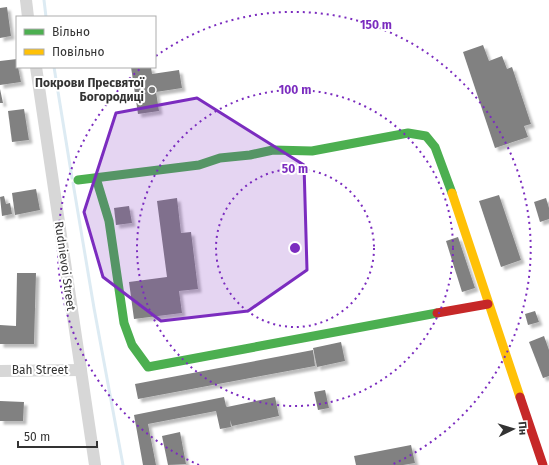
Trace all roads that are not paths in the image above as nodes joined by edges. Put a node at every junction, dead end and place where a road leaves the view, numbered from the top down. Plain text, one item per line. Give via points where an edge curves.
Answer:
1 (26, 0) edge
2 (28, 16) edge
3 (36, 68) edge
4 (96, 178) junction
5 (78, 180) dead end
6 (488, 304) junction
7 (0, 370) edge
8 (81, 370) junction
9 (95, 465) edge
10 (543, 465) edge

1 - 2 street
3 - 8 street, Rudnievoi Street
4 - 5 street
4 - 6 street via 199,165 220,158 273,150 312,151 408,133 426,136 435,147 446,176
4 - 6 street via 109,221 124,323 132,345 148,367
6 - 10 street
7 - 8 street, Bah Street
8 - 9 street, Rudnievoi Street

